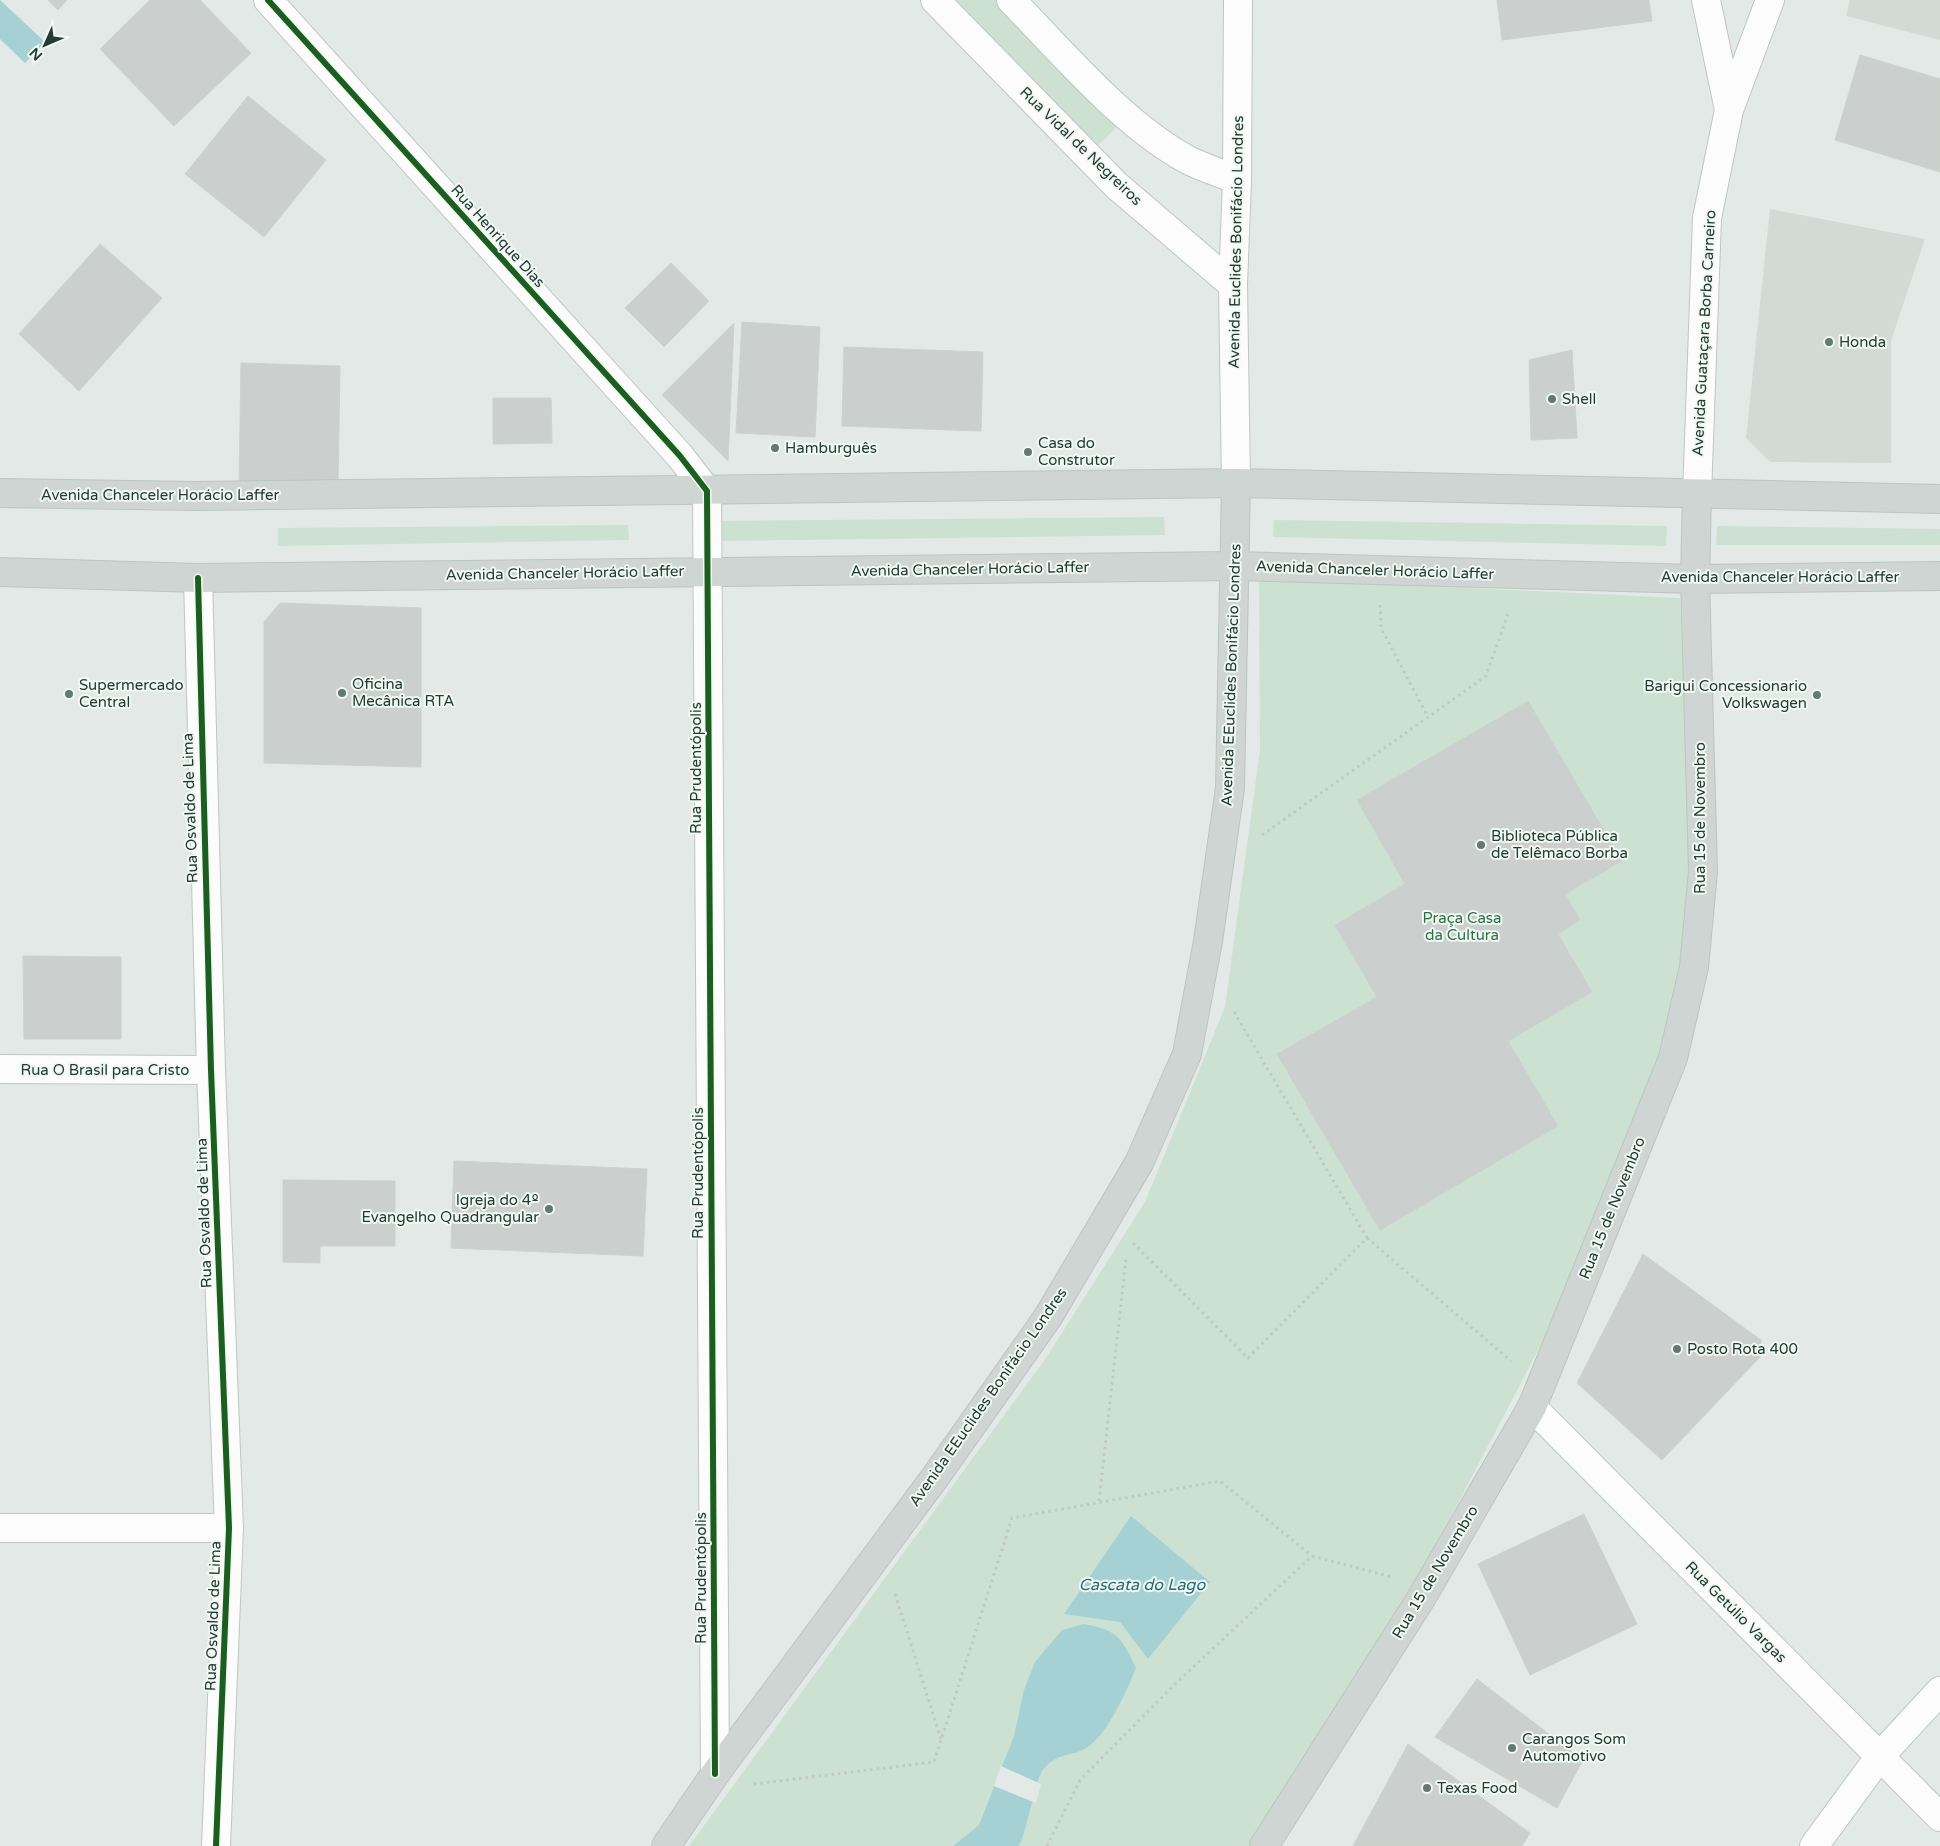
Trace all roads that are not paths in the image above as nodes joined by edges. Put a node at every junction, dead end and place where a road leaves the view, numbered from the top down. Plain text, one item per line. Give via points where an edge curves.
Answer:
1 (268, 0) edge
2 (935, 0) edge
3 (1011, 0) edge
4 (1238, 0) edge
5 (1706, 0) edge
6 (1770, 0) edge
7 (1729, 110) junction
8 (1238, 180) junction
9 (1233, 285) junction
10 (1236, 483) junction
11 (707, 491) junction
12 (0, 493) edge
13 (1697, 495) junction
14 (1940, 499) edge
15 (1236, 566) junction
16 (708, 571) junction
17 (0, 572) edge
18 (1940, 576) edge
19 (198, 578) junction
20 (1695, 578) junction
21 (0, 1069) edge
22 (211, 1070) junction
23 (1532, 1407) junction
24 (0, 1528) edge
25 (229, 1528) junction
26 (1940, 1691) edge
27 (1880, 1756) junction
28 (714, 1774) junction
29 (1940, 1817) edge
30 (216, 1846) edge
31 (666, 1846) edge
32 (1264, 1846) edge
33 (1814, 1846) edge

1 - 11 street, Rua Henrique Dias via 680,456
2 - 9 street, Rua Vidal de Negreiros via 1116,185
3 - 8 street via 1117,107 1152,136 1188,160
4 - 8 street, Avenida Euclides Bonifácio Londres
5 - 7 street
6 - 7 street, Avenida Guataçara Borba Carneiro
7 - 13 street, Avenida Guataçara Borba Carneiro via 1707,218
8 - 9 street, Avenida Euclides Bonifácio Londres
9 - 10 street, Avenida Euclides Bonifácio Londres
10 - 11 main road, Avenida Chanceler Horácio Laffer
10 - 13 main road, Avenida Chanceler Horácio Laffer
10 - 15 main road, Avenida EEuclides Bonifácio Londres
11 - 12 main road, Avenida Chanceler Horácio Laffer via 195,496
11 - 16 street, Rua Prudentópolis
13 - 14 main road, Avenida Chanceler Horácio Laffer
13 - 20 main road, Rua 15 de Novembro
15 - 16 main road, Avenida Chanceler Horácio Laffer
15 - 20 main road, Avenida Chanceler Horácio Laffer
15 - 28 main road, Avenida EEuclides Bonifácio Londres via 1230,788 1208,941 1186,1054 1175,1081 1139,1163 1048,1317 936,1476
16 - 19 main road, Avenida Chanceler Horácio Laffer
16 - 28 street, Rua Prudentópolis
17 - 19 main road, Avenida Chanceler Horácio Laffer
18 - 20 main road, Avenida Chanceler Horácio Laffer
19 - 22 street, Rua Osvaldo de Lima
20 - 23 main road, Rua 15 de Novembro via 1703,872 1694,967 1673,1058
21 - 22 street, Rua O Brasil para Cristo
22 - 25 street, Rua Osvaldo de Lima
23 - 27 street, Rua Getúlio Vargas
23 - 32 main road, Rua 15 de Novembro via 1422,1597
24 - 25 street
25 - 30 street, Rua Osvaldo de Lima
26 - 27 street
27 - 29 street, Rua Getúlio Vargas
27 - 33 street
28 - 31 main road, Avenida EEuclides Bonifácio Londres

